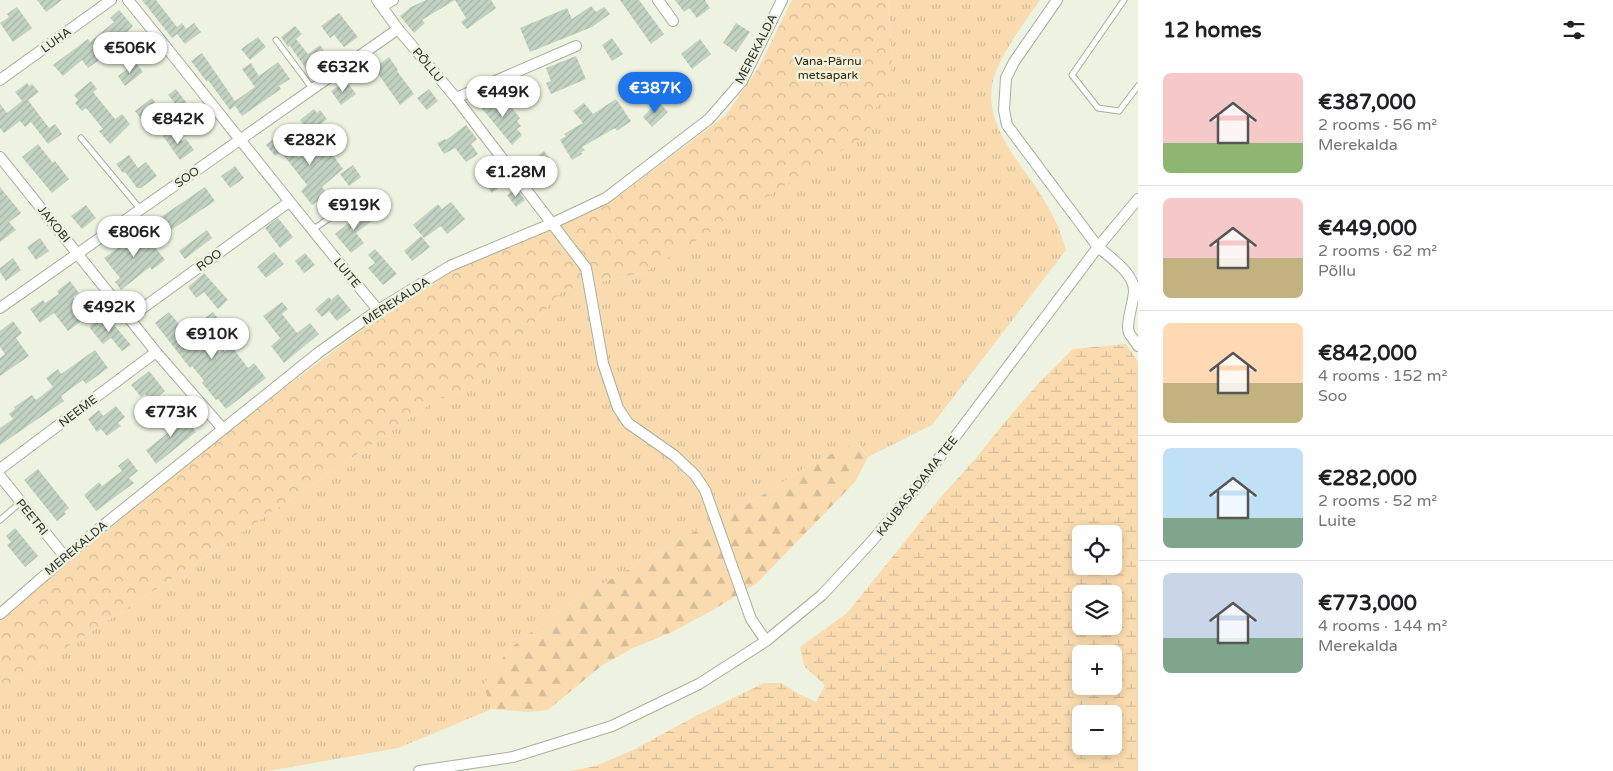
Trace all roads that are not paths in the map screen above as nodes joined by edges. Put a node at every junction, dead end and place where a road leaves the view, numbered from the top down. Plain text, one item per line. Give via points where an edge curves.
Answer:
1 (111, 0) edge
2 (128, 0) edge
3 (393, 0) edge
4 (658, 0) edge
5 (782, 0) edge
6 (1057, 0) edge
7 (1124, 0) edge
8 (380, 3) edge
9 (672, 21) dead end
10 (398, 29) junction
11 (276, 40) dead end
12 (576, 46) dead end
13 (0, 80) edge
14 (1138, 86) edge
15 (313, 89) junction
16 (456, 98) junction
17 (82, 138) dead end
18 (240, 139) junction
19 (0, 157) edge
20 (4, 169) edge
21 (359, 198) dead end
22 (1138, 199) edge
23 (289, 202) junction
24 (140, 210) junction
25 (553, 223) junction
26 (312, 230) junction
27 (1098, 247) junction
28 (78, 253) junction
29 (1136, 296) edge
30 (0, 308) edge
31 (378, 310) junction
32 (129, 318) junction
33 (1138, 346) edge
34 (156, 352) junction
35 (223, 429) junction
36 (0, 469) edge
37 (0, 476) edge
38 (21, 502) junction
39 (0, 520) edge
40 (65, 557) junction
41 (0, 614) edge
42 (766, 642) junction
43 (419, 771) edge

1 - 13 street, LUHA
2 - 18 street, LUITE
3 - 8 street
4 - 9 street
5 - 25 street, MEREKALDA via 742,82 710,119 606,198
6 - 27 street via 1006,78 1006,125
7 - 14 lane via 1072,76 1098,108 1119,111
8 - 10 street, PÕLLU
10 - 15 street, SOO
10 - 16 street, PÕLLU
11 - 15 lane
12 - 16 street
15 - 18 street, SOO
16 - 25 street, PÕLLU
17 - 24 lane
18 - 23 street, LUITE
18 - 24 street, SOO
19 - 20 street, JAKOBI
20 - 28 street, JAKOBI
21 - 26 lane
22 - 27 street, KAUBASADAMA TEE
23 - 26 street, LUITE
23 - 32 street, ROO
24 - 28 street, SOO
25 - 31 street, MEREKALDA via 450,266
25 - 42 street, PÕLLU via 586,268 603,363 618,408 628,423 675,456 696,476 705,490 751,619
26 - 31 street, LUITE
27 - 29 street via 1119,265 1133,283
27 - 42 street, KAUBASADAMA TEE via 921,482 872,541 822,595
28 - 30 street, SOO
28 - 32 street, JAKOBI
29 - 33 street via 1128,328
31 - 35 street, MEREKALDA
32 - 34 street, JAKOBI
34 - 35 street, JAKOBI
34 - 36 street, NEEME
35 - 40 street, MEREKALDA
37 - 38 street, PEETRI
38 - 39 lane
38 - 40 street, PEETRI
40 - 41 street, MEREKALDA
42 - 43 street, KAUBASADAMA TEE via 699,684 612,726 513,757

